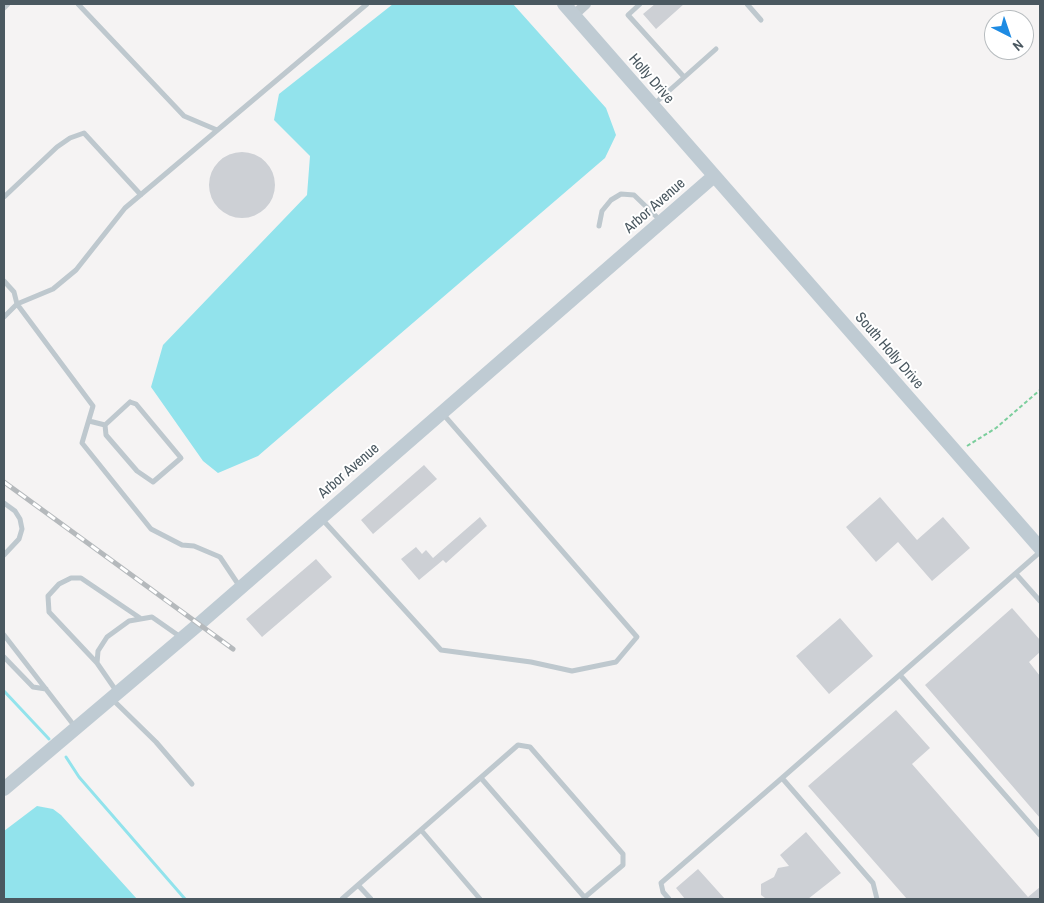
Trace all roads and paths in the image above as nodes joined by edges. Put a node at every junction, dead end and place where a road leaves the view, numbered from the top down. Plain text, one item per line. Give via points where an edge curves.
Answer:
1 (8, 4) edge
2 (78, 4) edge
3 (367, 4) edge
4 (564, 4) edge
5 (586, 4) edge
6 (640, 4) edge
7 (747, 4) edge
8 (4, 8) edge
9 (574, 15) junction
10 (761, 20) dead end
11 (716, 50) dead end
12 (684, 77) junction
13 (652, 105) junction
14 (217, 130) junction
15 (714, 176) junction
16 (141, 195) junction
17 (4, 197) edge
18 (662, 222) junction
19 (599, 226) dead end
20 (4, 281) edge
21 (17, 304) junction
22 (4, 317) edge
23 (1040, 390) edge
24 (442, 412) junction
25 (88, 421) junction
26 (105, 425) junction
27 (958, 454) junction
28 (4, 503) edge
29 (321, 518) junction
30 (1040, 548) edge
31 (1040, 552) edge
32 (4, 554) edge
33 (1016, 574) junction
34 (241, 588) junction
35 (1040, 601) edge
36 (140, 618) junction
37 (4, 635) edge
38 (182, 638) junction
39 (4, 657) edge
40 (97, 663) junction
41 (900, 675) junction
42 (46, 690) junction
43 (115, 696) junction
44 (77, 728) junction
45 (481, 778) junction
46 (782, 778) junction
47 (192, 784) dead end
48 (4, 789) edge
49 (421, 830) junction
50 (1040, 835) edge
51 (358, 885) junction
52 (586, 898) edge
53 (342, 899) edge
54 (371, 899) edge
55 (480, 899) edge
56 (668, 899) edge
57 (877, 899) edge

1 - 8 lane
2 - 14 lane via 184,116
3 - 14 lane
4 - 9 street, Holly Drive
5 - 9 street
6 - 12 lane via 628,15
7 - 10 lane
9 - 13 street, Holly Drive
11 - 12 lane
12 - 13 lane
13 - 15 street, Holly Drive
14 - 16 lane
15 - 18 street, Arbor Avenue
15 - 27 street, South Holly Drive
16 - 17 lane via 84,133 57,147
16 - 21 lane via 125,208 76,270 53,289
18 - 19 lane via 634,195 621,194 602,211
18 - 24 street, Arbor Avenue
20 - 21 lane via 14,292
21 - 22 lane
21 - 25 lane via 93,406
23 - 27 path via 996,428 972,441
24 - 29 street, Arbor Avenue
24 - 29 lane via 637,637 616,662 572,671 441,650
25 - 26 lane
25 - 34 lane via 82,443 151,529 182,545 194,546 220,557
26 - 26 lane via 130,402 136,404 181,458 154,482 137,471 106,435
27 - 30 street, South Holly Drive
28 - 32 lane via 15,511 22,529 19,539
29 - 34 street, Arbor Avenue
31 - 33 lane
33 - 35 lane
33 - 41 lane
34 - 38 street, Arbor Avenue
36 - 38 lane via 152,617
36 - 40 lane via 128,621 107,637 98,651
36 - 40 lane via 81,578 71,578 58,584 48,596 49,612
37 - 42 lane
38 - 43 street, Arbor Avenue
39 - 42 lane via 33,687
40 - 43 lane
41 - 46 lane
41 - 50 lane
42 - 44 lane
43 - 44 street, Arbor Avenue
43 - 47 lane
44 - 48 street, Arbor Avenue
45 - 49 lane
45 - 52 lane
45 - 52 lane via 518,745 530,748 623,854 623,865
46 - 56 lane via 662,883 662,892
46 - 57 lane via 873,883
49 - 51 lane
49 - 55 lane
51 - 53 lane
51 - 54 lane

